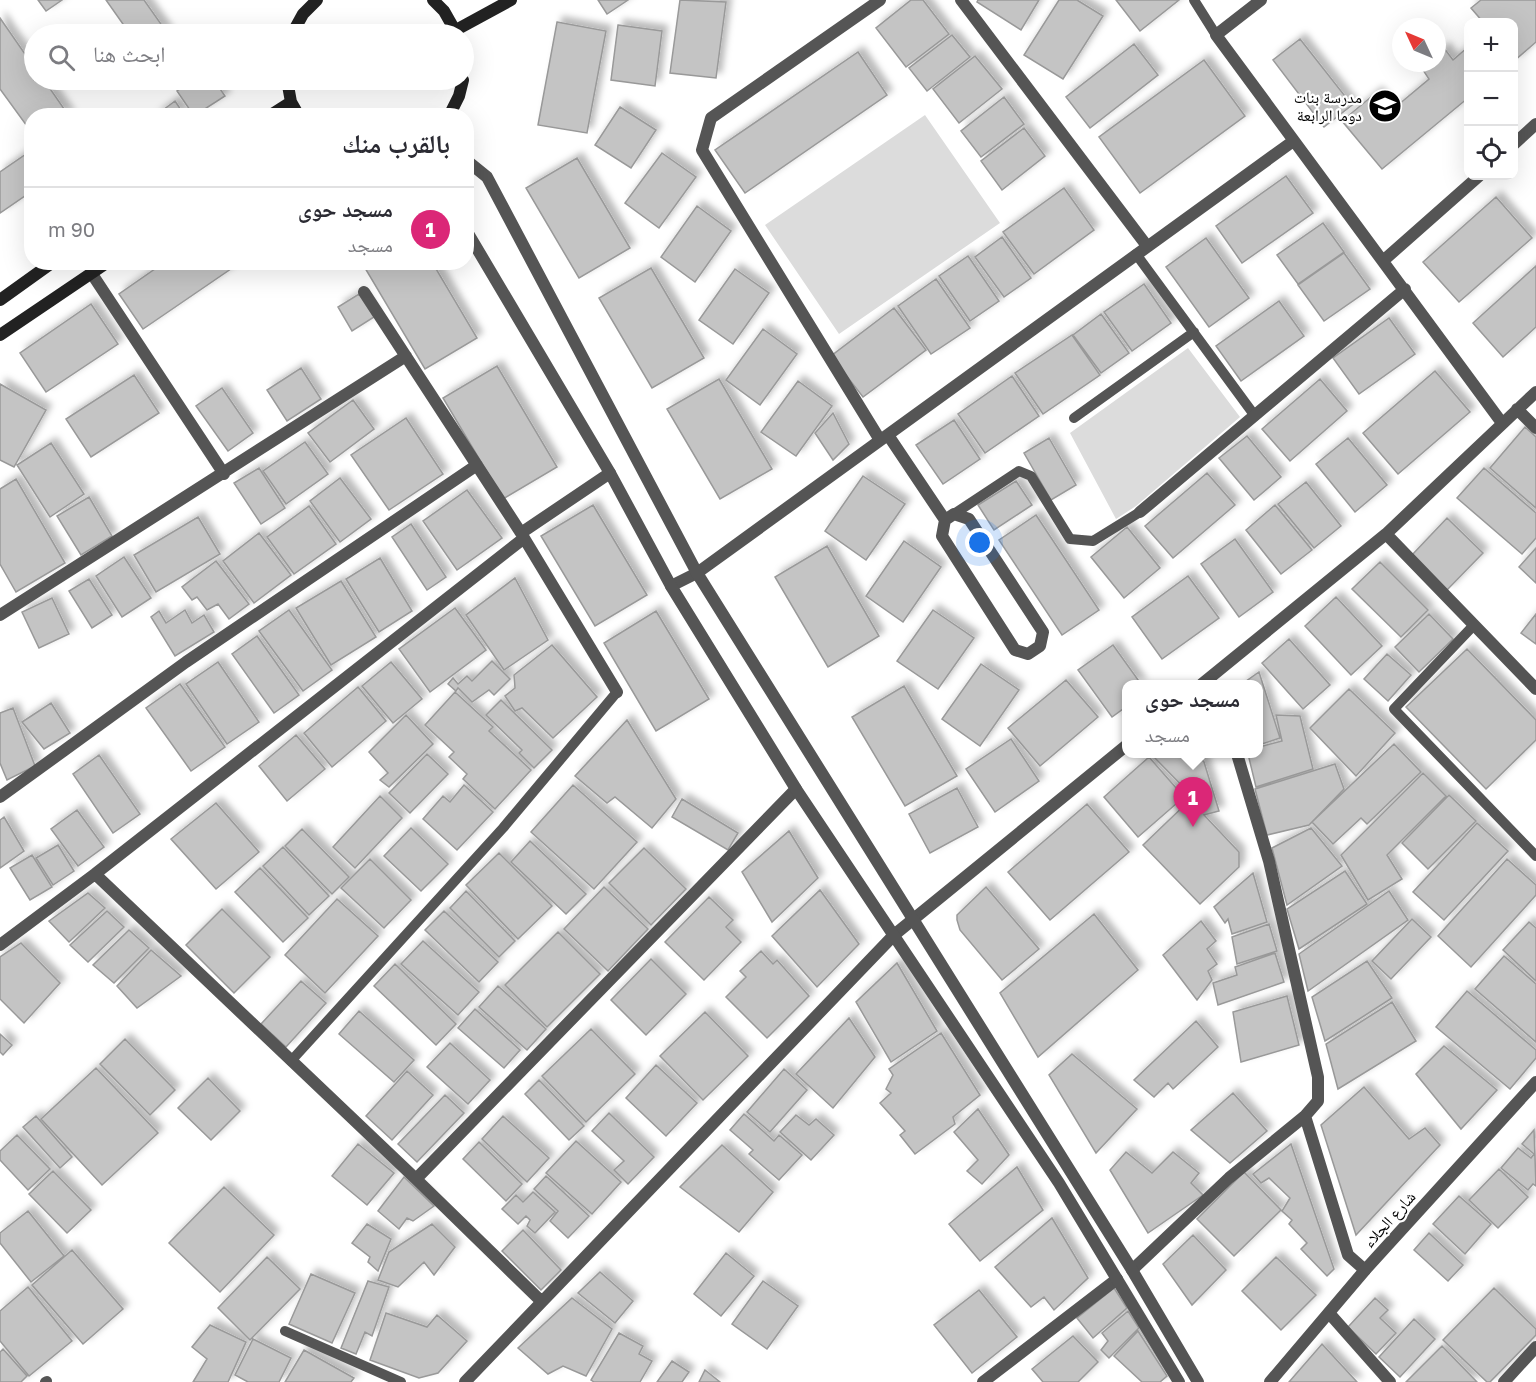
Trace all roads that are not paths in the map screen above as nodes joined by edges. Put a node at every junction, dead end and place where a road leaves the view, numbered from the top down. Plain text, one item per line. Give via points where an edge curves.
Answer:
1 (317, 0) edge
2 (433, 0) edge
3 (511, 0) edge
4 (880, 0) edge
5 (961, 0) edge
6 (1194, 0) edge
7 (1261, 0) edge
8 (298, 24) edge
9 (452, 24) edge
10 (470, 24) edge
11 (1216, 34) junction
12 (289, 90) edge
13 (460, 90) edge
14 (291, 102) junction
15 (282, 108) edge
16 (294, 108) edge
17 (453, 108) edge
18 (1536, 124) edge
19 (1518, 140) edge
20 (1292, 142) junction
21 (474, 166) edge
22 (1474, 180) edge
23 (474, 244) edge
24 (1147, 246) junction
25 (1136, 254) junction
26 (1384, 260) junction
27 (42, 270) edge
28 (97, 270) edge
29 (92, 274) junction
30 (1405, 289) junction
31 (364, 292) dead end
32 (0, 300) edge
33 (1194, 332) junction
34 (0, 335) edge
35 (406, 356) junction
36 (1536, 392) edge
37 (1517, 409) junction
38 (1255, 416) junction
39 (1074, 418) dead end
40 (1502, 423) junction
41 (1536, 428) edge
42 (884, 438) junction
43 (477, 465) junction
44 (610, 473) junction
45 (224, 474) junction
46 (1140, 512) joint
47 (950, 517) junction
48 (1386, 534) junction
49 (522, 536) junction
50 (698, 573) junction
51 (671, 586) junction
52 (0, 615) edge
53 (1474, 625) junction
54 (1208, 680) edge
55 (1536, 689) edge
56 (617, 692) joint
57 (1122, 749) edge
58 (1238, 758) edge
59 (796, 789) junction
60 (0, 797) edge
61 (1536, 856) edge
62 (95, 874) junction
63 (914, 918) junction
64 (894, 934) junction
65 (0, 945) edge
66 (291, 1061) junction
67 (1536, 1082) edge
68 (1305, 1116) junction
69 (416, 1179) junction
70 (1132, 1270) junction
71 (1365, 1270) junction
72 (1118, 1280) junction
73 (541, 1301) junction
74 (1329, 1313) junction
75 (285, 1331) dead end
76 (1536, 1347) edge
77 (401, 1382) edge
78 (465, 1382) edge
79 (983, 1382) edge
80 (1179, 1382) edge
81 (1198, 1382) edge
82 (1269, 1382) edge
83 (1390, 1382) edge
84 (1504, 1382) edge

1 - 8 main road
2 - 9 main road
3 - 10 main road
4 - 42 street via 711,118 702,150
5 - 24 street
6 - 11 lane
7 - 11 street
11 - 20 street
12 - 14 main road
13 - 17 main road
14 - 15 main road
14 - 16 main road
18 - 19 street
20 - 24 street
20 - 26 street
21 - 50 street via 487,177
22 - 26 street
23 - 44 street
24 - 25 street
25 - 33 lane
25 - 42 street
26 - 30 street
27 - 32 main road
28 - 29 main road
29 - 34 main road
29 - 45 street
30 - 38 street
30 - 40 street
31 - 35 street
33 - 38 lane
33 - 39 lane
35 - 43 street
35 - 45 street
36 - 37 street
37 - 40 street
37 - 41 street
38 - 46 street
40 - 48 street
42 - 47 street
42 - 50 street
43 - 49 street
43 - 60 street via 186,662
44 - 49 street
44 - 51 street
45 - 52 street
46 - 47 lane via 1093,541 1070,539 1031,476 1019,471
47 - 47 street via 942,536 1015,650 1028,654 1040,646 1043,632 969,519
48 - 53 street
48 - 54 street
49 - 56 street
49 - 62 street
50 - 51 street
50 - 63 street
51 - 59 street
53 - 55 street
53 - 61 lane via 1394,709
56 - 66 lane via 503,828
57 - 63 street
58 - 68 street via 1269,861 1318,1077 1318,1101
59 - 64 street
59 - 69 street
62 - 65 street
62 - 66 street
63 - 64 street
63 - 70 street
64 - 72 street via 1059,1183
64 - 73 street
66 - 69 street
67 - 71 street, شارع الجلاء
68 - 70 street via 1229,1178
68 - 71 street via 1348,1255
69 - 73 street
70 - 81 street
71 - 74 street, شارع الجلاء
72 - 79 street
72 - 80 street
73 - 78 street
74 - 82 street, شارع الجلاء
74 - 83 street
75 - 77 lane
76 - 84 street

